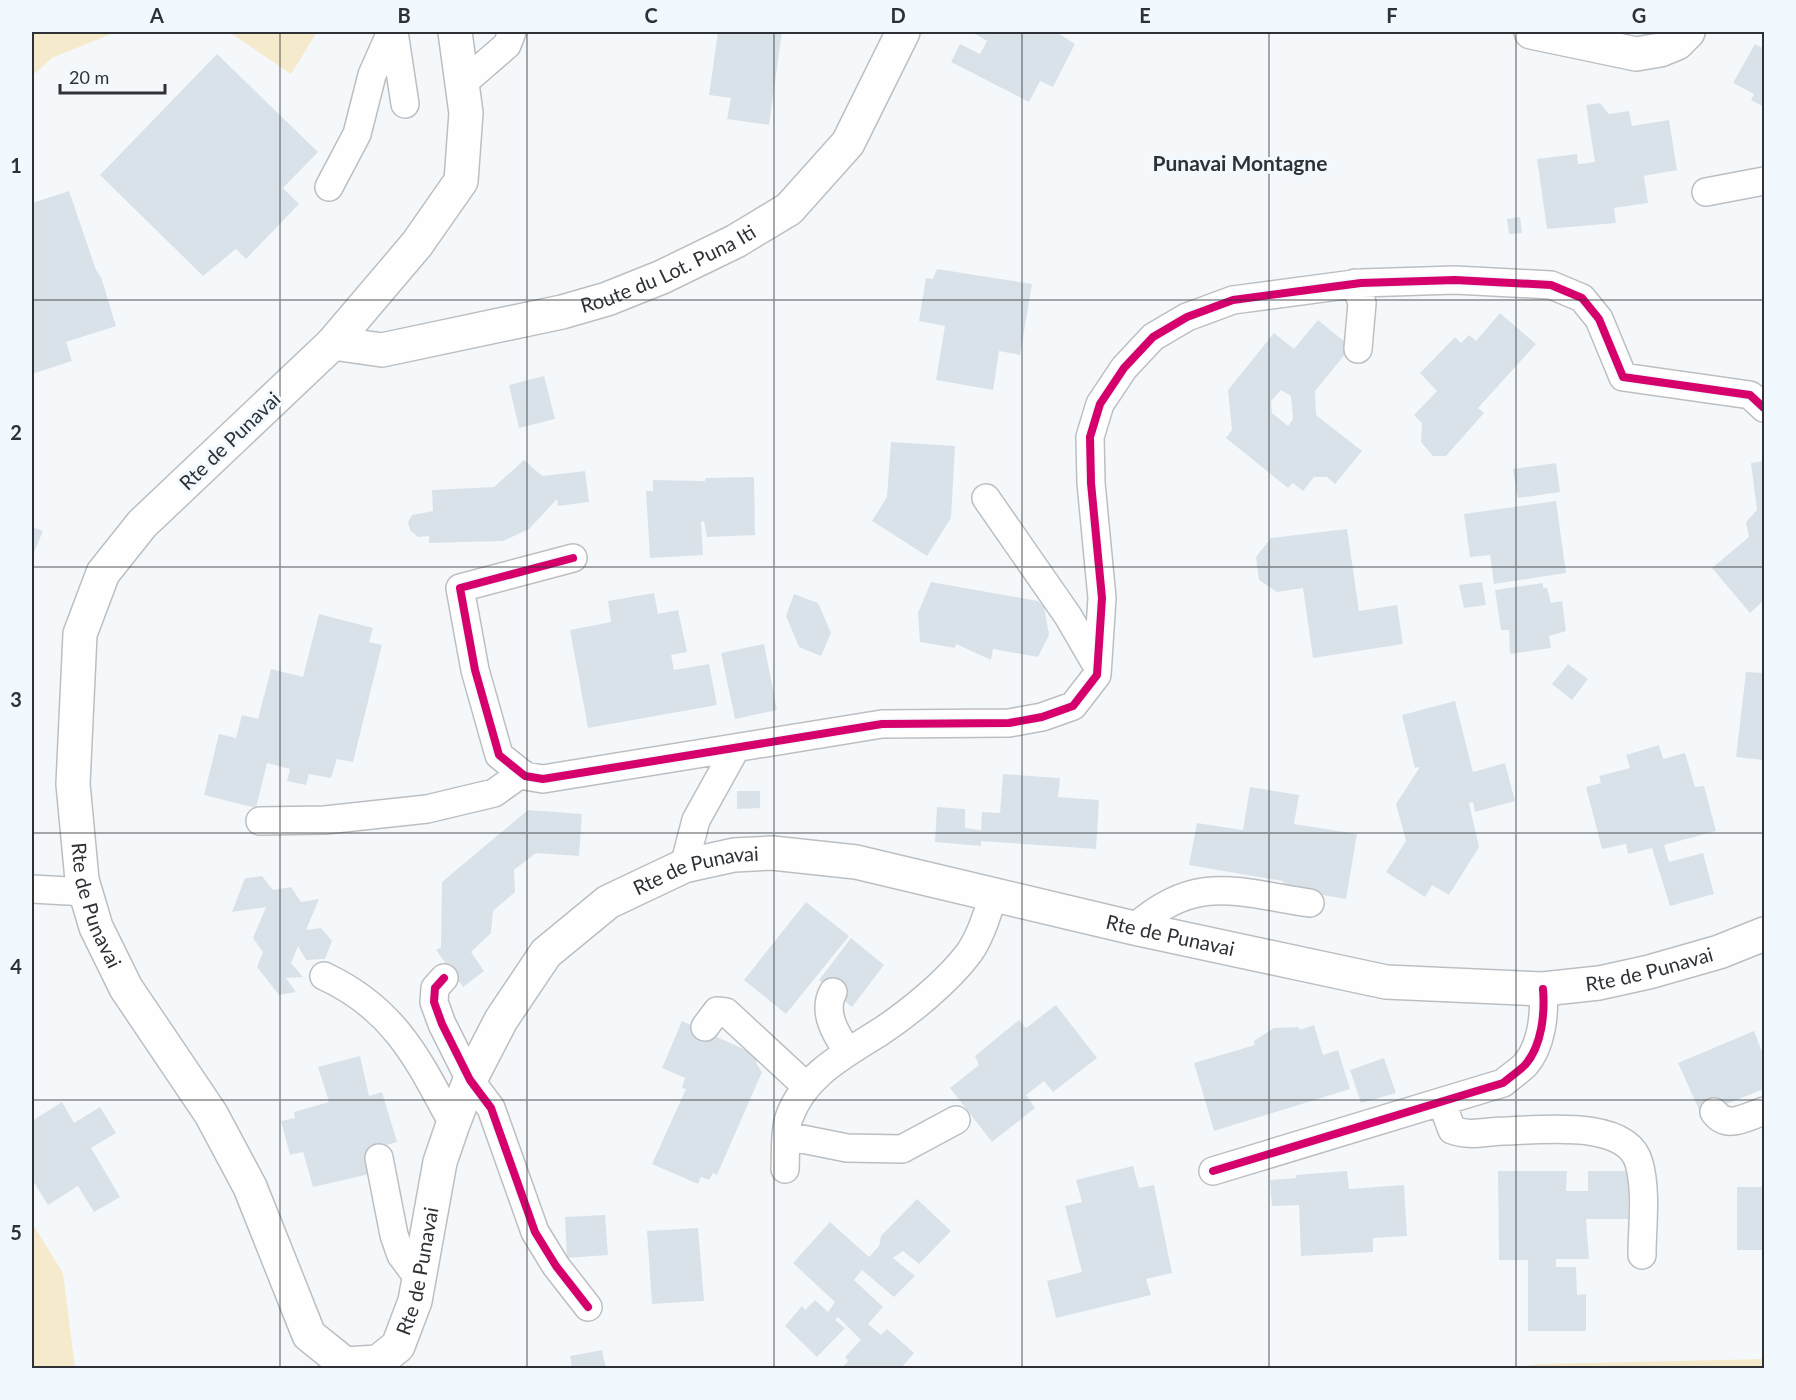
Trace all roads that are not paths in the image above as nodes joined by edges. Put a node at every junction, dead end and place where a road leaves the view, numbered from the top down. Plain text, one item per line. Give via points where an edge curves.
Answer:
1 (393, 32) edge
2 (454, 32) edge
3 (512, 32) edge
4 (903, 32) edge
5 (1531, 32) edge
6 (1688, 32) edge
7 (462, 84) junction
8 (405, 104) dead end
9 (1764, 181) edge
10 (329, 187) dead end
11 (1706, 192) dead end
12 (1355, 283) junction
13 (333, 343) junction
14 (1358, 350) dead end
15 (1760, 400) edge
16 (986, 498) dead end
17 (573, 558) dead end
18 (1097, 666) junction
19 (736, 748) junction
20 (522, 773) junction
21 (260, 821) dead end
22 (684, 866) junction
23 (32, 890) edge
24 (86, 892) junction
25 (994, 894) junction
26 (1310, 903) dead end
27 (1134, 928) junction
28 (1764, 934) edge
29 (324, 976) dead end
30 (444, 978) dead end
31 (1543, 989) junction
32 (833, 992) dead end
33 (705, 1027) dead end
34 (847, 1051) junction
35 (470, 1080) junction
36 (806, 1086) junction
37 (1442, 1103) junction
38 (1714, 1112) dead end
39 (1764, 1112) edge
40 (956, 1120) dead end
41 (453, 1124) junction
42 (788, 1136) junction
43 (380, 1158) dead end
44 (785, 1168) dead end
45 (1213, 1172) dead end
46 (1642, 1255) dead end
47 (419, 1279) junction
48 (588, 1307) dead end

1 - 8 street
1 - 10 street via 372,75 357,134
2 - 7 main road, Rte de Punavai
3 - 7 street via 507,45
4 - 13 main road, Route du Lot. Puna Iti via 848,142 789,209 736,241 608,300 562,312 382,350
5 - 6 main road via 1636,54 1677,43
7 - 13 main road, Rte de Punavai via 466,113 461,181 417,244
9 - 11 street
12 - 14 street via 1362,303
12 - 15 street via 1455,280 1551,285 1582,298 1599,319 1623,377
12 - 18 street via 1233,300 1187,317 1153,337 1124,368 1100,404 1090,437 1102,598
13 - 24 main road, Rte de Punavai via 142,524 103,573 80,634 76,704 73,784
16 - 18 street via 1068,616
17 - 20 street via 460,588 475,670 499,755
18 - 19 street via 1097,675 1073,706 1042,717 1009,723 882,724
19 - 20 street via 570,777 543,779
19 - 22 street via 696,820
20 - 21 street via 494,793 427,809 325,820
22 - 25 main road, Rte de Punavai via 734,855 777,854 855,862
22 - 35 main road, Rte de Punavai via 608,902 546,953 501,1020
23 - 24 street
24 - 47 main road, Rte de Punavai via 96,927 126,988 211,1114 250,1187 309,1335 345,1364 378,1362 398,1346
25 - 27 main road, Rte de Punavai
25 - 34 street via 969,953 929,994
26 - 27 street via 1220,890 1195,892 1156,908
27 - 31 main road, Rte de Punavai via 1386,982
28 - 31 main road, Rte de Punavai via 1649,972
29 - 41 street via 380,1010
30 - 35 street via 435,988 434,1002
31 - 37 street via 1545,1006 1539,1037 1526,1064 1503,1083
32 - 34 street via 830,1019
33 - 36 street via 717,1011 726,1012
34 - 36 street
35 - 41 main road, Rte de Punavai
35 - 48 street via 491,1108 535,1232
36 - 42 street via 788,1120
37 - 45 street
37 - 46 street via 1452,1130 1466,1135 1575,1129 1625,1142 1639,1162 1643,1191
38 - 39 street via 1727,1123
40 - 42 street via 902,1149 847,1148
41 - 47 main road, Rte de Punavai via 440,1162
42 - 44 street
43 - 47 street via 394,1235 401,1255

